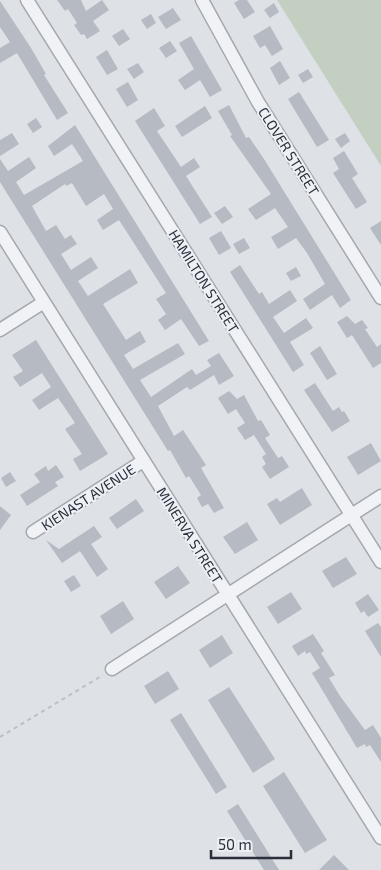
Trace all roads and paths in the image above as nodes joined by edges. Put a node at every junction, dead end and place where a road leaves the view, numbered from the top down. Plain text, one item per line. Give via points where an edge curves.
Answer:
1 (28, 0) edge
2 (202, 0) edge
3 (0, 232) edge
4 (381, 298) edge
5 (44, 302) junction
6 (0, 330) edge
7 (143, 461) junction
8 (381, 496) edge
9 (352, 515) junction
10 (33, 532) dead end
11 (381, 562) edge
12 (227, 595) junction
13 (112, 669) joint
14 (0, 737) edge
15 (381, 838) edge

1 - 9 street, HAMILTON STREET
2 - 4 street, CLOVER STREET via 258,102
3 - 5 street, MINERVA STREET
5 - 6 street
5 - 7 street, MINERVA STREET
7 - 10 street, KIENAST AVENUE
7 - 12 street, MINERVA STREET
8 - 9 street
9 - 11 street, HAMILTON STREET
9 - 12 street
12 - 13 street
12 - 15 street, MINERVA STREET
13 - 14 path

